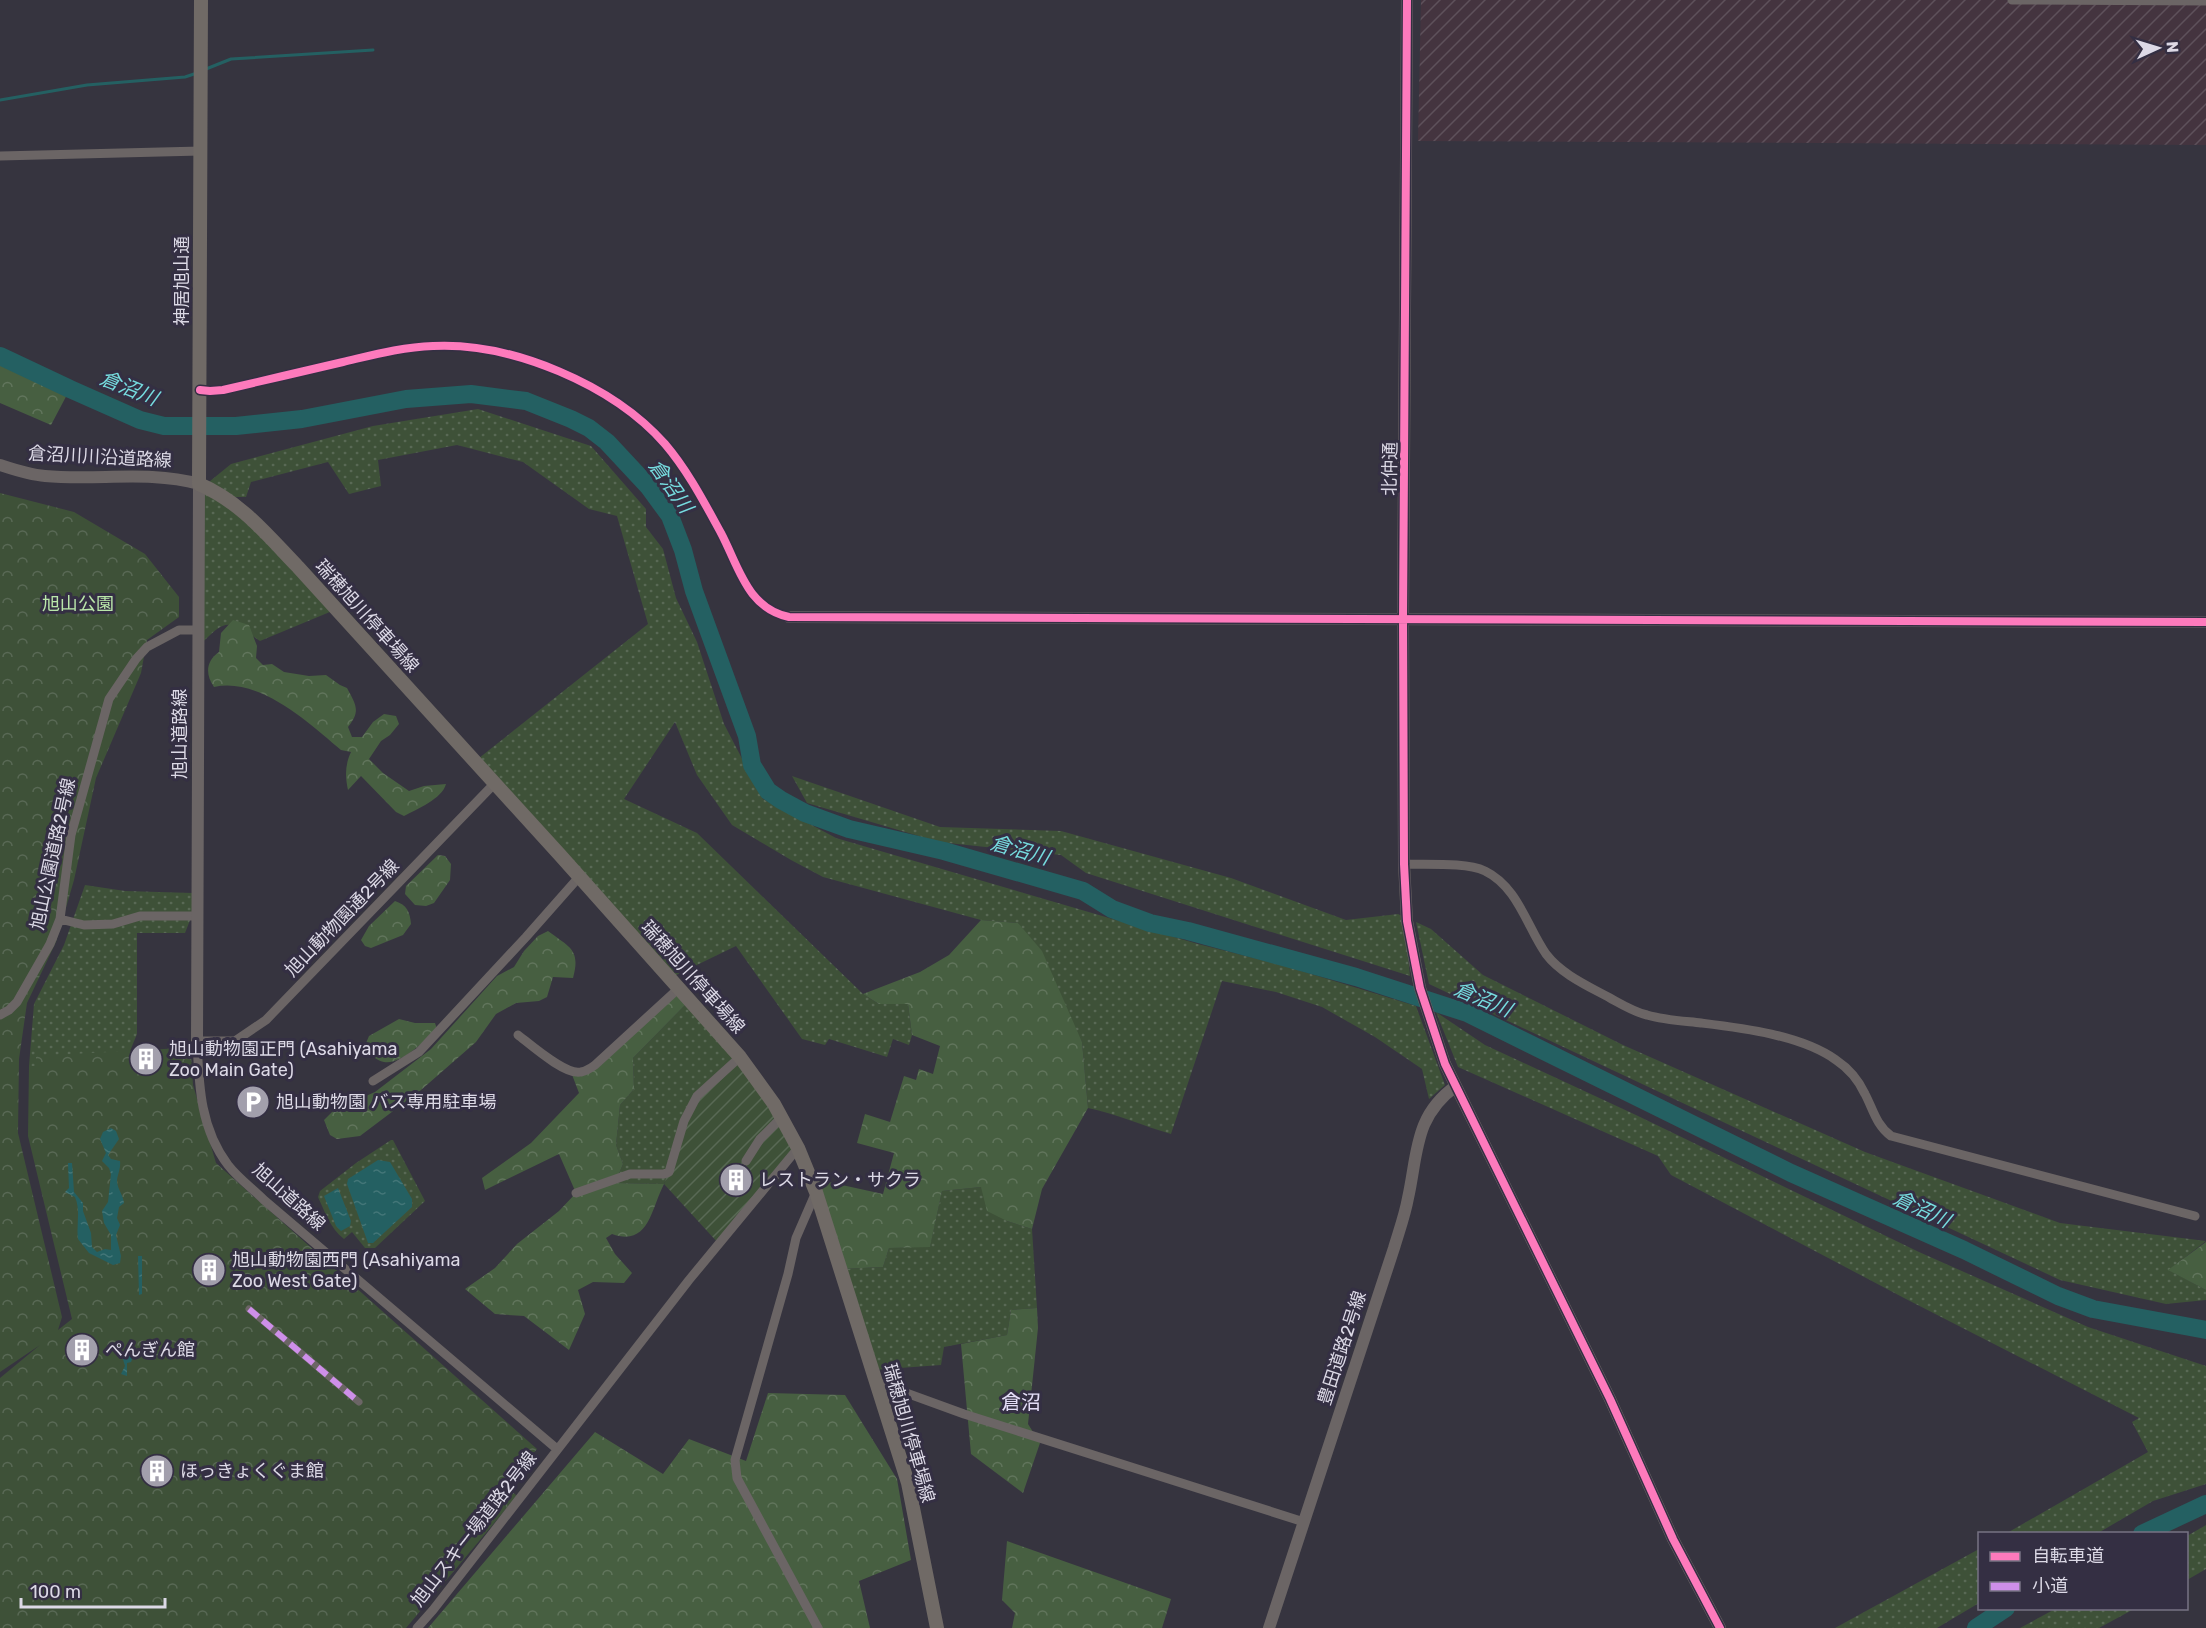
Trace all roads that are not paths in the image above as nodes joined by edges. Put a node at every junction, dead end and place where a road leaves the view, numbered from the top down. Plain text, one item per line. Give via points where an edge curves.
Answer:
1 (201, 0) edge
2 (1407, 0) edge
3 (2012, 0) edge
4 (2206, 1) edge
5 (201, 151) junction
6 (0, 156) edge
7 (200, 390) junction
8 (0, 465) edge
9 (199, 484) junction
10 (789, 617) joint
11 (1403, 619) junction
12 (2206, 622) edge
13 (199, 630) junction
14 (494, 784) junction
15 (1404, 864) junction
16 (579, 877) junction
17 (198, 916) junction
18 (60, 919) junction
19 (679, 988) junction
20 (0, 1015) edge
21 (518, 1035) dead end
22 (197, 1041) junction
23 (740, 1057) junction
24 (373, 1081) dead end
25 (1456, 1086) junction
26 (781, 1118) junction
27 (798, 1148) junction
28 (746, 1161) dead end
29 (576, 1192) dead end
30 (816, 1192) junction
31 (2195, 1216) dead end
32 (249, 1310) dead end
33 (876, 1382) junction
34 (359, 1402) dead end
35 (557, 1449) junction
36 (1304, 1522) junction
37 (417, 1628) edge
38 (818, 1628) edge
39 (937, 1628) edge
40 (1269, 1628) edge
41 (1720, 1628) edge

1 - 5 main road, 神居旭山通
2 - 11 street, 北仲通
3 - 4 street
5 - 6 street
5 - 7 main road, 神居旭山通
7 - 9 main road, 神居旭山通
7 - 10 street via 223,390 394,350 433,346 491,350 543,366 613,399 651,429 703,500 752,595 774,614
8 - 9 street, 倉沼川川沿道路線 via 46,477 125,476
9 - 13 street, 旭山道路線
9 - 14 main road, 瑞穂旭川停車場線 via 226,497 266,534
10 - 11 street
11 - 12 street
11 - 15 street, 北仲通
13 - 17 street, 旭山道路線
13 - 18 street, 旭山公園道路2号線 via 179,630 147,647 109,699 71,835
14 - 16 main road, 瑞穂旭川停車場線
14 - 22 street, 旭山動物園通2号線 via 266,1020 235,1041
15 - 25 street, 北仲通 via 1410,937 1420,988
15 - 31 street via 1485,871 1524,912 1546,954 1559,968 1625,1006 1646,1015 1792,1040 1835,1059 1857,1082 1882,1129 1891,1136
16 - 19 main road, 瑞穂旭川停車場線
16 - 24 street via 419,1052
17 - 18 street via 140,916 113,924 84,925
17 - 22 street, 旭山道路線
18 - 20 street, 旭山公園道路2号線 via 17,1002
19 - 21 street via 595,1065 580,1073 560,1066
19 - 23 main road, 瑞穂旭川停車場線
22 - 35 street, 旭山道路線 via 201,1107 209,1134 228,1165 282,1217
23 - 26 main road, 瑞穂旭川停車場線
23 - 29 street via 697,1096 684,1121 669,1172 630,1174
25 - 36 street, 豊田道路2号線 via 1434,1107 1422,1128 1394,1248
25 - 41 street, 北仲通 via 1610,1399 1672,1539
26 - 27 main road, 瑞穂旭川停車場線
26 - 28 street
27 - 30 main road, 瑞穂旭川停車場線
27 - 35 street via 682,1288
30 - 33 main road, 瑞穂旭川停車場線
30 - 38 street via 796,1238 735,1460 737,1478
32 - 34 street
33 - 36 street via 964,1414
33 - 39 main road, 瑞穂旭川停車場線 via 908,1483
35 - 37 street, 旭山スキー場道路2号線
36 - 40 street, 豊田道路2号線

